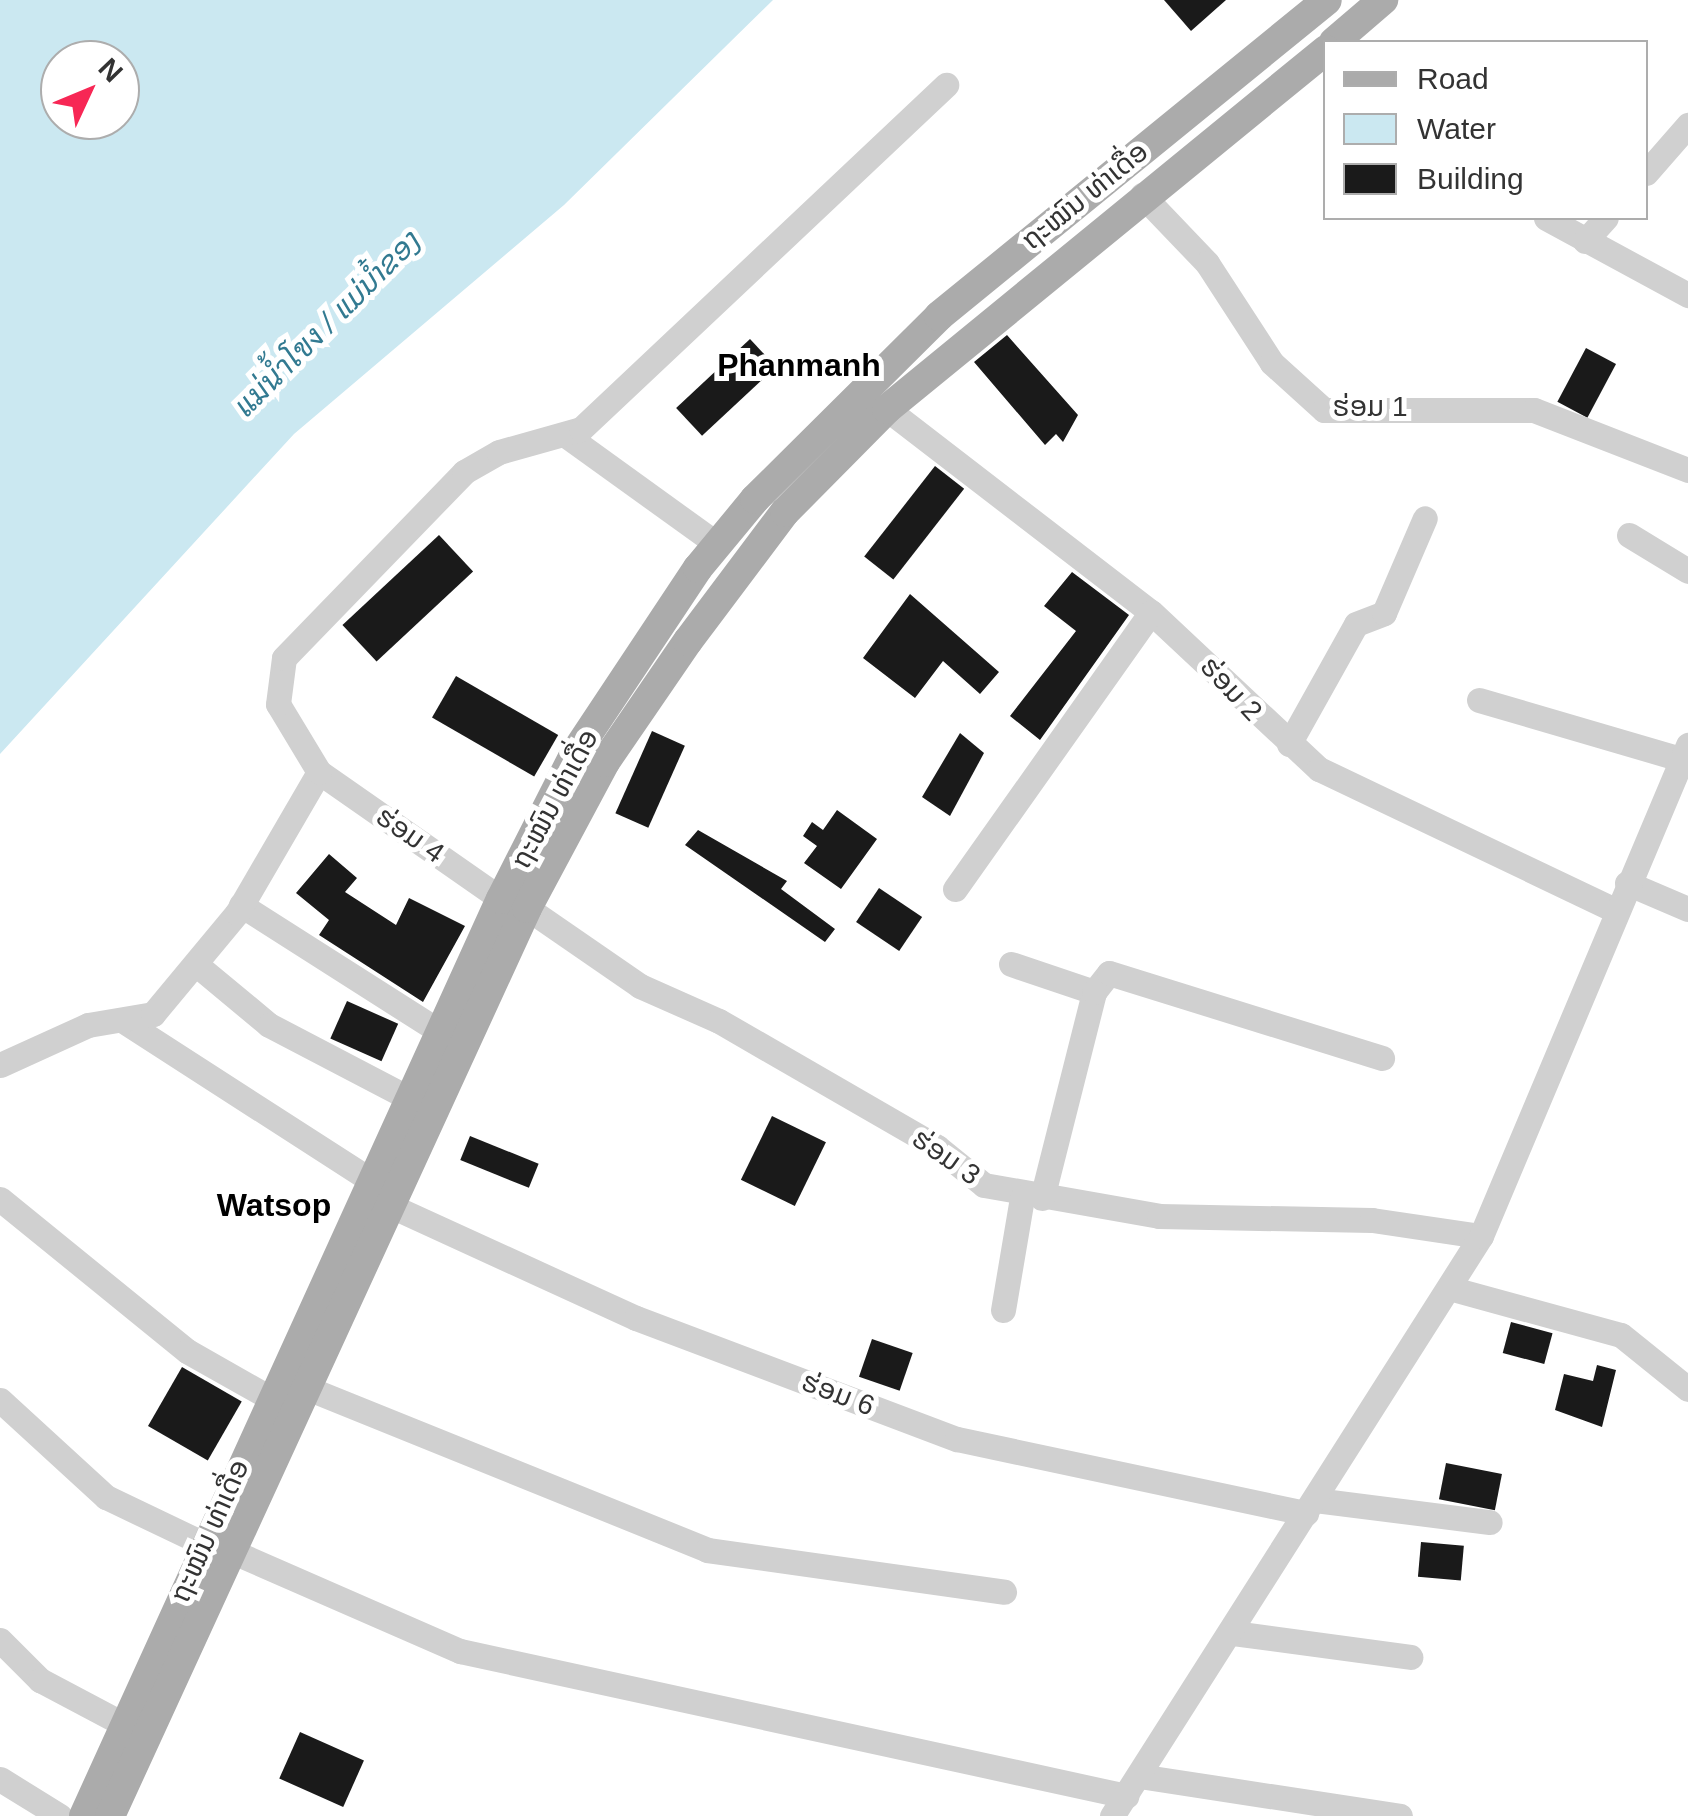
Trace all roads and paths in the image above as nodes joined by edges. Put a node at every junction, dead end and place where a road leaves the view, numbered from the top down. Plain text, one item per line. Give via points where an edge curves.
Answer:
1 (1327, 0) edge
2 (1383, 0) edge
3 (1288, 32) junction
4 (1342, 40) edge
5 (1321, 60) edge
6 (946, 85) dead end
7 (1688, 124) edge
8 (1648, 171) edge
9 (1142, 195) junction
10 (1549, 220) edge
11 (1604, 220) edge
12 (1585, 241) junction
13 (1688, 295) edge
14 (887, 409) junction
15 (567, 436) junction
16 (1688, 470) edge
17 (1425, 518) dead end
18 (1628, 535) dead end
19 (717, 544) junction
20 (1688, 571) edge
21 (1150, 612) junction
22 (1479, 700) dead end
23 (1289, 744) junction
24 (1684, 752) edge
25 (319, 772) junction
26 (1627, 883) junction
27 (955, 889) dead end
28 (514, 903) junction
29 (242, 905) junction
30 (1612, 909) junction
31 (1688, 909) edge
32 (1011, 964) dead end
33 (198, 966) junction
34 (1094, 992) junction
35 (122, 1020) junction
36 (439, 1030) junction
37 (1382, 1058) dead end
38 (0, 1065) edge
39 (408, 1097) junction
40 (370, 1180) junction
41 (1032, 1198) junction
42 (0, 1199) edge
43 (392, 1206) junction
44 (1481, 1236) junction
45 (1448, 1288) junction
46 (1003, 1310) dead end
47 (307, 1388) junction
48 (1688, 1389) edge
49 (270, 1398) junction
50 (0, 1400) edge
51 (1311, 1506) junction
52 (1490, 1522) dead end
53 (218, 1548) junction
54 (1004, 1592) dead end
55 (1234, 1633) junction
56 (0, 1640) edge
57 (1410, 1657) dead end
58 (123, 1724) junction
59 (0, 1779) edge
60 (1126, 1796) edge
61 (103, 1813) edge
62 (60, 1816) edge
63 (1400, 1816) edge

1 - 3 main road, ຖະໝົນ ທ່າເດື່ອ
2 - 4 main road, ຖະໝົນ ທ່າເດື່ອ
3 - 5 main road
3 - 19 main road, ຖະໝົນ ທ່າເດື່ອ via 939,316
5 - 9 main road, ຖະໝົນ ທ່າເດື່ອ
6 - 15 street
7 - 8 street
9 - 14 main road, ຖະໝົນ ທ່າເດື່ອ
9 - 16 street, ຮ່ອມ 1 via 1207,263 1272,363 1324,410 1534,410
10 - 12 street
11 - 12 street
12 - 13 street
14 - 21 street, ຮ່ອມ 2
14 - 28 main road, ຖະໝົນ ທ່າເດື່ອ via 785,512 688,640
15 - 19 street
15 - 25 street via 499,452 464,472 284,658 278,704
17 - 23 street via 1384,614 1356,624
18 - 20 street
19 - 28 main road, ຖະໝົນ ທ່າເດື່ອ via 575,754
21 - 23 street, ຮ່ອມ 2
21 - 27 street
22 - 24 street
23 - 30 street, ຮ່ອມ 2 via 1319,770
24 - 26 street
25 - 28 street, ຮ່ອມ 4
25 - 29 street
26 - 30 street
26 - 31 street
28 - 36 main road, ຖະໝົນ ທ່າເດື່ອ
28 - 41 street, ຮ່ອມ 3 via 640,986 720,1021 937,1146 984,1185
28 - 43 main road, ຖະໝົນ ທ່າເດື່ອ
29 - 33 street
29 - 36 street
30 - 44 street
32 - 34 street
33 - 35 street via 166,1005
33 - 39 street via 269,1026
34 - 37 street via 1109,973 1121,972
34 - 41 street
35 - 38 street via 88,1026
35 - 40 street
36 - 39 main road, ຖະໝົນ ທ່າເດື່ອ
39 - 40 main road, ຖະໝົນ ທ່າເດື່ອ
40 - 43 street
40 - 49 main road, ຖະໝົນ ທ່າເດື່ອ
41 - 44 street, ຮ່ອມ 3 via 1159,1216 1372,1220
41 - 46 street
42 - 49 street via 188,1351
43 - 47 main road, ຖະໝົນ ທ່າເດື່ອ
43 - 51 street, ຮ່ອມ 6 via 636,1318 957,1439
44 - 45 street
45 - 48 street via 1621,1335
45 - 51 street
47 - 53 main road, ຖະໝົນ ທ່າເດື່ອ
47 - 54 street via 708,1550
49 - 53 main road, ຖະໝົນ ທ່າເດື່ອ
50 - 53 street via 106,1497
51 - 52 street, ຮ່ອມ 6
51 - 55 street
53 - 58 main road, ຖະໝົນ ທ່າເດື່ອ
53 - 60 street via 460,1652
53 - 61 main road, ຖະໝົນ ທ່າເດື່ອ
55 - 57 street
55 - 60 street
56 - 58 street via 40,1680
58 - 61 main road, ຖະໝົນ ທ່າເດື່ອ
59 - 62 street
60 - 63 street

